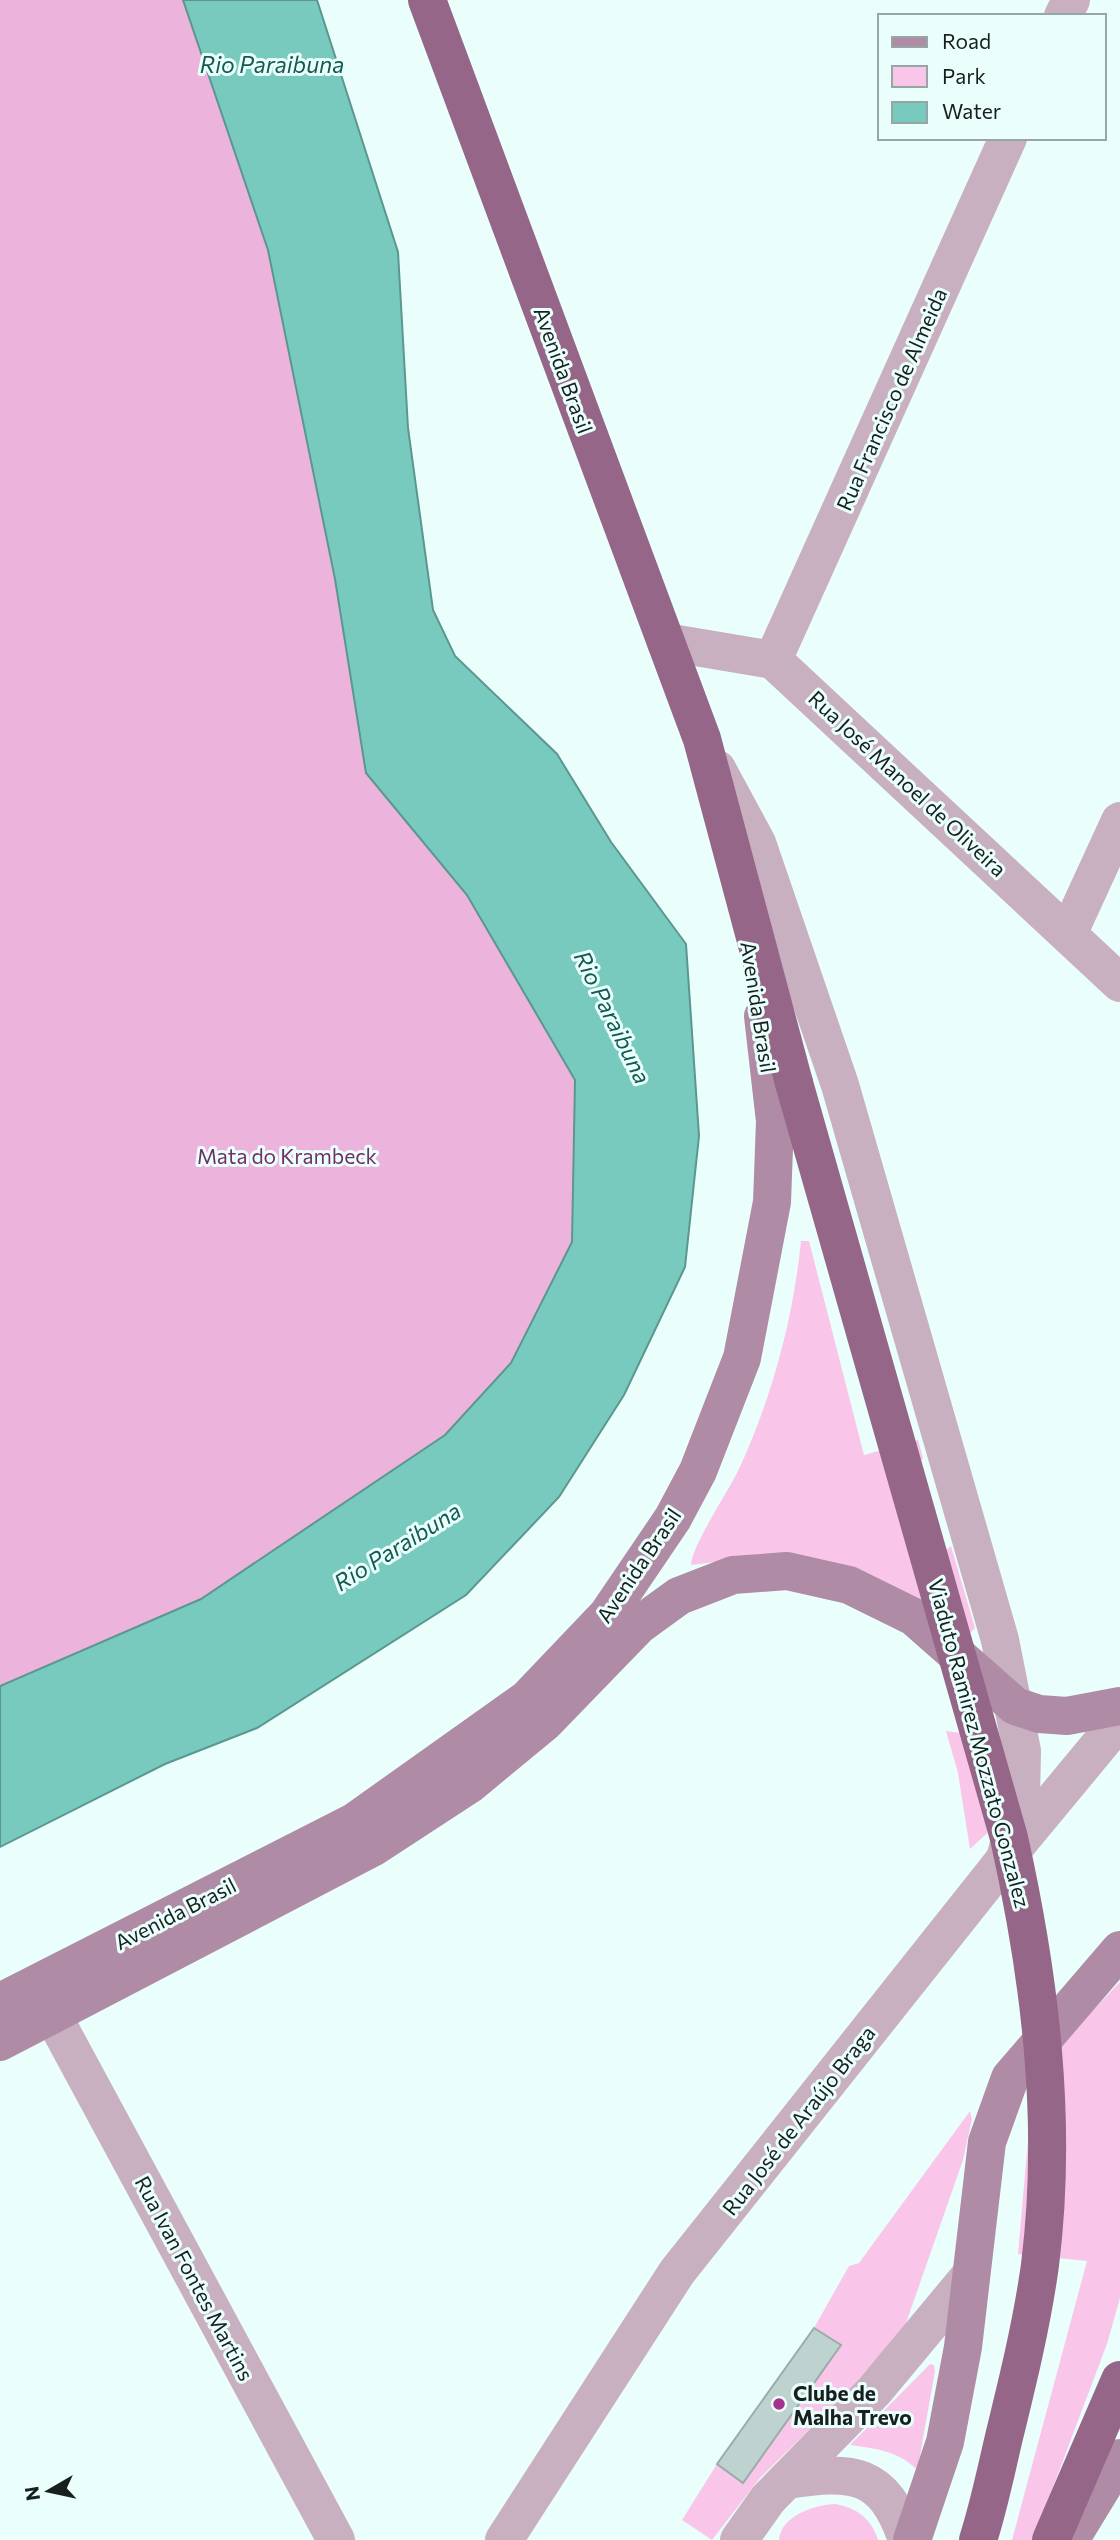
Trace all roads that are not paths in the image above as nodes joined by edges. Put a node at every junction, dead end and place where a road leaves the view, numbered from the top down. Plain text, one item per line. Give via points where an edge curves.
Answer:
1 (427, 0) edge
2 (1007, 140) edge
3 (666, 642) junction
4 (774, 660) junction
5 (702, 739) junction
6 (1120, 821) edge
7 (732, 856) junction
8 (1069, 932) junction
9 (1120, 983) edge
10 (794, 1083) joint
11 (1015, 1706) junction
12 (1120, 1706) edge
13 (1120, 1720) edge
14 (1005, 1859) junction
15 (190, 1906) junction
16 (1120, 1950) edge
17 (0, 2002) edge
18 (53, 2016) junction
19 (0, 2042) edge
20 (969, 2277) junction
21 (1120, 2380) edge
22 (1120, 2458) edge
23 (787, 2480) junction
24 (337, 2540) edge
25 (504, 2540) edge
26 (739, 2540) edge
27 (910, 2540) edge
28 (978, 2540) edge
29 (1051, 2540) edge
30 (1070, 2540) edge

1 - 3 highway, Avenida Brasil
2 - 4 street, Rua Francisco de Almeida
3 - 4 street
3 - 5 highway, Avenida Brasil
4 - 8 street, Rua José Manoel de Oliveira
5 - 7 highway, Avenida Brasil
5 - 11 street, Avenida Brasil via 757,843 840,1085
6 - 8 street
7 - 10 highway, Avenida Brasil
7 - 15 main road, Avenida Brasil via 767,1036 775,1121 772,1202 743,1358 698,1471 673,1518 608,1614 527,1699 354,1822
8 - 9 street, Rua José Manoel de Oliveira
10 - 28 highway, Viaduto Ramirez Mozzato Gonzalez, bridge via 1009,1838 1026,1916 1044,2044 1047,2145 1040,2265 1020,2373
11 - 12 main road, Avenida Brasil via 1067,1716
11 - 14 street, Avenida Brasil via 1021,1799
11 - 18 main road, Avenida Brasil via 914,1617 849,1585 787,1571 733,1575 679,1596 639,1625 545,1722 470,1784 372,1848
13 - 14 street, Rua José de Araújo Braga
14 - 25 street, Rua José de Araújo Braga via 677,2272
15 - 17 main road, Avenida Brasil
15 - 18 main road via 192,1918 184,1929 59,1995
16 - 20 main road via 1010,2078 987,2142
18 - 19 main road, Avenida Brasil
18 - 24 street, Rua Ivan Fontes Martins
20 - 23 street via 874,2391
20 - 27 main road via 963,2347 945,2442
21 - 29 highway
22 - 30 main road
23 - 26 street
23 - 27 street via 823,2475 852,2477 875,2485

